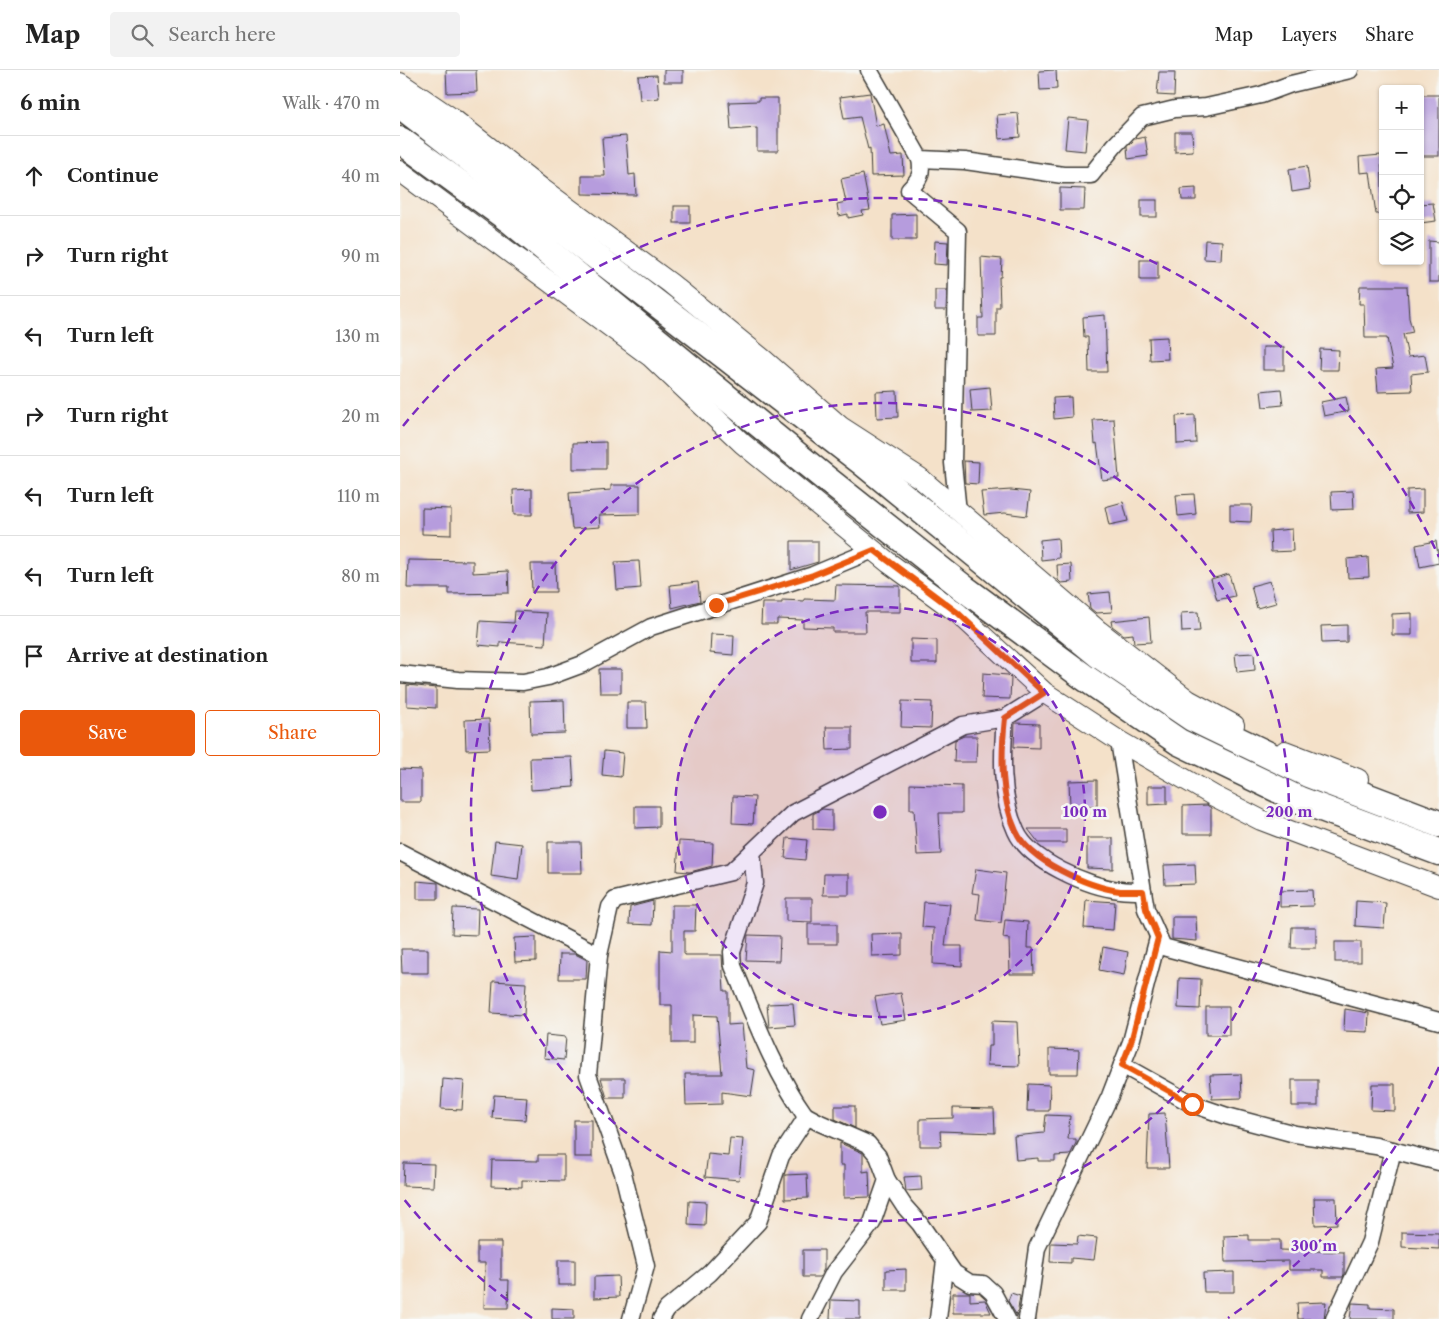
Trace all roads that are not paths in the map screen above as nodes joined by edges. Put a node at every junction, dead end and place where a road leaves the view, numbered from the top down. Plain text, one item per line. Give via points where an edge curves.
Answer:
1 (869, 70) edge
2 (1350, 70) edge
3 (400, 83) edge
4 (400, 105) edge
5 (400, 140) edge
6 (920, 159) junction
7 (400, 171) edge
8 (958, 512) junction
9 (874, 550) junction
10 (400, 674) edge
11 (1044, 693) junction
12 (1005, 718) junction
13 (1119, 741) junction
14 (1439, 811) edge
15 (1439, 824) edge
16 (400, 852) edge
17 (752, 852) junction
18 (1439, 852) edge
19 (1439, 887) edge
20 (1143, 891) junction
21 (1158, 938) junction
22 (599, 954) junction
23 (1439, 1021) edge
24 (1122, 1065) junction
25 (805, 1115) junction
26 (1393, 1150) junction
27 (1439, 1162) edge
28 (887, 1180) junction
29 (945, 1260) junction
30 (631, 1319) edge
31 (660, 1319) edge
32 (810, 1319) edge
33 (938, 1319) edge
34 (1007, 1319) edge
35 (1027, 1319) edge
36 (1334, 1319) edge

1 - 6 street
2 - 6 street via 1261,95 1142,117 1091,175 1063,175 965,161
3 - 8 street via 453,119 670,283 841,427 920,478
4 - 15 highway via 862,462 1099,655 1192,718 1308,774
5 - 18 highway via 511,221 965,589 1131,710 1179,742 1300,800
6 - 8 street via 922,171 909,190 958,231 953,463
7 - 9 street via 651,357 743,444
8 - 14 street via 1098,631 1188,700 1271,745
9 - 10 street via 813,575 651,627 583,664 548,677 523,682
9 - 11 street via 958,613
11 - 12 street
11 - 13 street
12 - 17 street via 963,725 793,813
12 - 20 street via 1003,768 1007,802 1016,833 1032,851 1059,871 1119,890
13 - 19 street via 1261,820
13 - 20 street
16 - 22 street
17 - 22 street via 731,872 615,900 610,908
17 - 25 street via 755,883 732,952 733,966 778,1069
20 - 21 street via 1146,909
21 - 23 street via 1163,947 1186,954
21 - 24 street
22 - 30 street via 588,1075 623,1173 646,1266
24 - 26 street via 1192,1104 1227,1116 1295,1134
24 - 35 street via 1037,1248
25 - 28 street via 868,1144 878,1156
25 - 31 street via 781,1156 758,1222
26 - 27 street
26 - 36 street via 1370,1242
28 - 29 street
28 - 32 street via 872,1224 834,1272
29 - 33 street
29 - 34 street via 954,1273 970,1282 983,1284 993,1293

